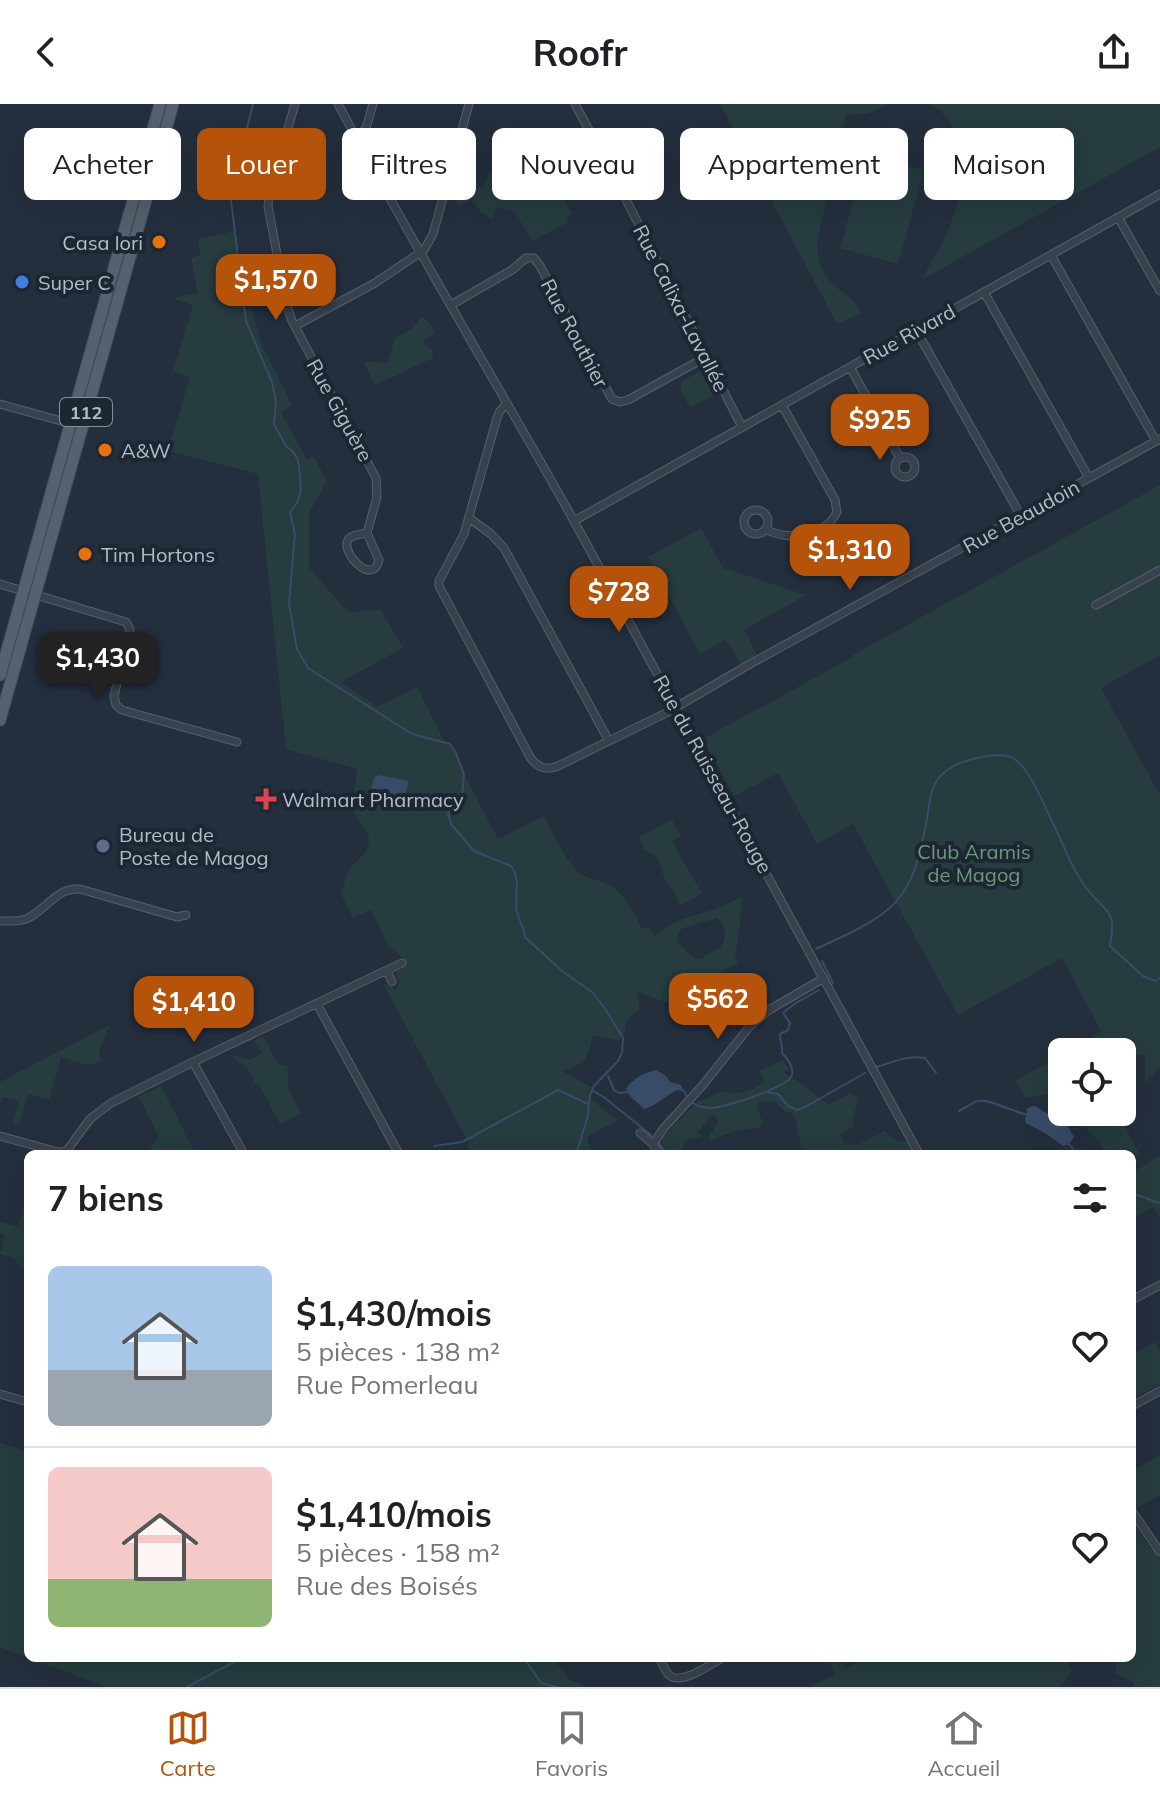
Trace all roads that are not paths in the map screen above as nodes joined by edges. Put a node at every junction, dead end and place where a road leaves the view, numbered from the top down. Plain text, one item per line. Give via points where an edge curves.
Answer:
1 (160, 104) edge
2 (173, 104) edge
3 (295, 104) edge
4 (338, 104) edge
5 (373, 104) edge
6 (469, 104) edge
7 (575, 104) edge
8 (351, 128) edge
9 (366, 128) edge
10 (1160, 194) edge
11 (391, 200) edge
12 (1118, 217) junction
13 (420, 252) junction
14 (1051, 255) junction
15 (1160, 291) edge
16 (984, 292) junction
17 (451, 305) junction
18 (295, 326) junction
19 (916, 330) junction
20 (706, 357) junction
21 (850, 367) junction
22 (507, 403) junction
23 (0, 404) edge
24 (782, 405) junction
25 (76, 426) junction
26 (742, 427) junction
27 (1158, 440) edge
28 (900, 458) dead end
29 (1089, 478) junction
30 (1021, 516) junction
31 (469, 518) junction
32 (574, 521) junction
33 (766, 529) dead end
34 (367, 533) junction
35 (1160, 570) edge
36 (0, 584) edge
37 (29, 592) junction
38 (1096, 605) dead end
39 (0, 675) edge
40 (677, 707) junction
41 (0, 720) edge
42 (609, 741) junction
43 (237, 742) dead end
44 (186, 915) dead end
45 (0, 921) edge
46 (402, 963) dead end
47 (387, 971) junction
48 (824, 978) junction
49 (392, 982) dead end
50 (317, 1004) junction
51 (193, 1062) junction
52 (640, 1133) dead end
53 (0, 1136) edge
54 (653, 1144) junction
55 (51, 1150) edge
56 (66, 1150) edge
57 (242, 1150) edge
58 (397, 1150) edge
59 (657, 1150) edge
60 (917, 1150) edge
61 (1160, 1285) edge
62 (1136, 1298) edge
63 (1160, 1391) edge
64 (0, 1394) edge
65 (24, 1401) edge
66 (1136, 1404) edge
67 (1136, 1517) edge
68 (1160, 1552) edge
69 (661, 1662) edge
70 (715, 1662) edge

1 - 25 main road, 112
2 - 25 main road, 112
3 - 18 street, Rue Giguère via 268,203
4 - 8 street, Rue du Ruisseau-Rouge
5 - 9 street
6 - 13 street via 433,234
7 - 20 street, Rue Calixa-Lavallée
10 - 12 street, Rue Rivard
11 - 13 street, Rue du Ruisseau-Rouge
12 - 14 street, Rue Rivard
12 - 15 street
13 - 17 street, Rue du Ruisseau-Rouge
13 - 18 street
14 - 16 street, Rue Rivard
14 - 27 street
16 - 19 street, Rue Rivard
16 - 29 street
17 - 20 street, Rue Routhier via 531,258 612,399 628,400
17 - 22 street, Rue du Ruisseau-Rouge
18 - 34 street, Rue Giguère via 376,478 377,497
19 - 21 street, Rue Rivard
19 - 30 street
20 - 26 street, Rue Calixa-Lavallée
21 - 24 street, Rue Rivard
21 - 28 street
22 - 31 street via 497,418
22 - 32 street, Rue du Ruisseau-Rouge
23 - 25 street
24 - 26 street, Rue Rivard
24 - 33 street via 838,509 830,522 804,536
25 - 37 main road, 112
26 - 32 street, Rue Rivard
27 - 29 street, Rue Beaudoin
29 - 30 street, Rue Beaudoin
30 - 40 street, Rue Beaudoin
31 - 42 street via 504,548
31 - 42 street, Rue Beaudoin via 439,586 530,757 541,768 554,767
32 - 40 street, Rue du Ruisseau-Rouge
34 - 34 street, Rue Giguère via 379,560 371,570 360,565 346,546 351,537
35 - 38 street
36 - 37 street
37 - 39 main road, 112
37 - 41 main road, 112
37 - 43 street via 128,624 114,696 119,708
40 - 42 street, Rue Beaudoin
40 - 48 street, Rue du Ruisseau-Rouge
44 - 45 street via 73,889 26,919
46 - 47 street
47 - 49 street
47 - 50 street
48 - 54 street via 750,1026
48 - 60 street, Rue du Ruisseau-Rouge
50 - 51 street
50 - 58 street
51 - 56 street via 104,1108
51 - 57 street
52 - 54 street
53 - 55 street
54 - 59 street
61 - 62 street
63 - 66 street
64 - 65 street
67 - 68 street
69 - 70 street via 679,1679

